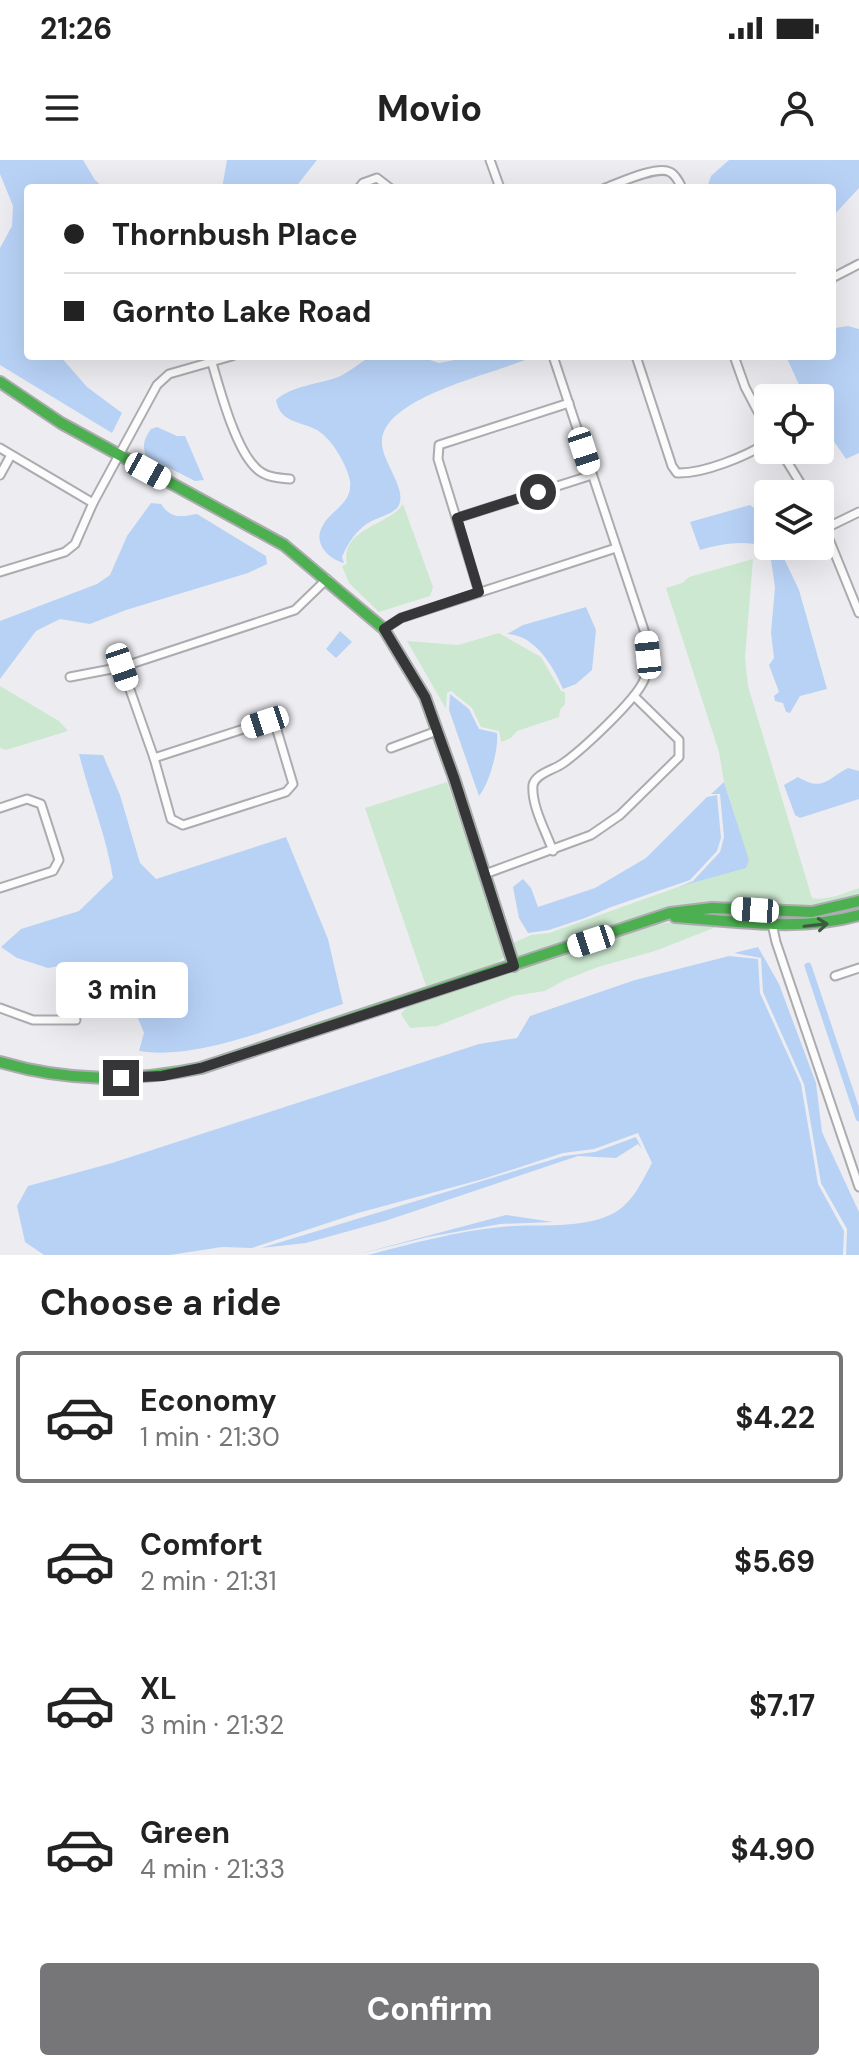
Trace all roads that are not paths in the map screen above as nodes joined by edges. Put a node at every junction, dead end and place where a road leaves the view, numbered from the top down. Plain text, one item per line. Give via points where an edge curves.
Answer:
1 (490, 160) edge
2 (362, 184) edge
3 (385, 184) edge
4 (499, 184) edge
5 (616, 184) edge
6 (679, 184) edge
7 (859, 264) edge
8 (836, 276) edge
9 (208, 360) edge
10 (211, 360) edge
11 (554, 360) edge
12 (637, 360) edge
13 (735, 360) edge
14 (0, 382) edge
15 (569, 403) junction
16 (754, 404) edge
17 (0, 448) edge
18 (754, 450) edge
19 (11, 455) junction
20 (120, 456) junction
21 (0, 475) edge
22 (592, 475) junction
23 (290, 479) dead end
24 (93, 503) junction
25 (859, 512) edge
26 (457, 518) junction
27 (834, 524) edge
28 (616, 548) junction
29 (834, 549) edge
30 (0, 572) edge
31 (327, 579) junction
32 (479, 592) junction
33 (859, 613) edge
34 (384, 629) junction
35 (122, 667) junction
36 (70, 677) dead end
37 (634, 696) junction
38 (437, 731) junction
39 (391, 748) dead end
40 (154, 758) junction
41 (0, 808) edge
42 (553, 851) junction
43 (485, 874) junction
44 (0, 888) edge
45 (859, 901) edge
46 (772, 912) junction
47 (859, 915) edge
48 (641, 924) junction
49 (772, 924) junction
50 (514, 966) junction
51 (859, 968) edge
52 (835, 976) dead end
53 (0, 1008) edge
54 (76, 1020) dead end
55 (0, 1062) edge
56 (859, 1187) edge

1 - 4 street
2 - 3 street via 377,178
5 - 6 street via 665,170
7 - 8 street
9 - 20 street via 169,374 157,385
10 - 23 street via 242,450 256,470
11 - 15 street
12 - 18 street via 677,473
13 - 16 street
14 - 20 street
15 - 22 street
15 - 26 street via 439,445 438,459
17 - 19 street
19 - 21 street
19 - 24 street
20 - 24 street
20 - 31 street via 284,545
22 - 26 street
22 - 28 street
24 - 30 street via 75,544 65,552
25 - 27 street
26 - 32 street
28 - 32 street
28 - 37 street via 646,636 644,679
29 - 33 street
31 - 34 street
31 - 35 street via 295,610
32 - 34 street via 401,618
34 - 38 street via 425,697
35 - 36 street
35 - 40 street
37 - 42 street via 573,755 533,784
37 - 42 street via 679,740 679,757 620,815
38 - 39 street
38 - 43 street
40 - 40 street via 171,819 183,825 286,792 293,784 276,727 265,722
41 - 44 street via 27,799 41,804 59,860 53,871
42 - 43 street
43 - 50 street
45 - 46 street via 819,911
46 - 48 street via 695,909
46 - 49 street
49 -> 47 street via 823,925
48 - 49 street via 689,916
48 - 50 street
49 - 56 street
50 - 55 street via 180,1073 76,1079
51 - 52 street
53 - 54 street via 33,1020

